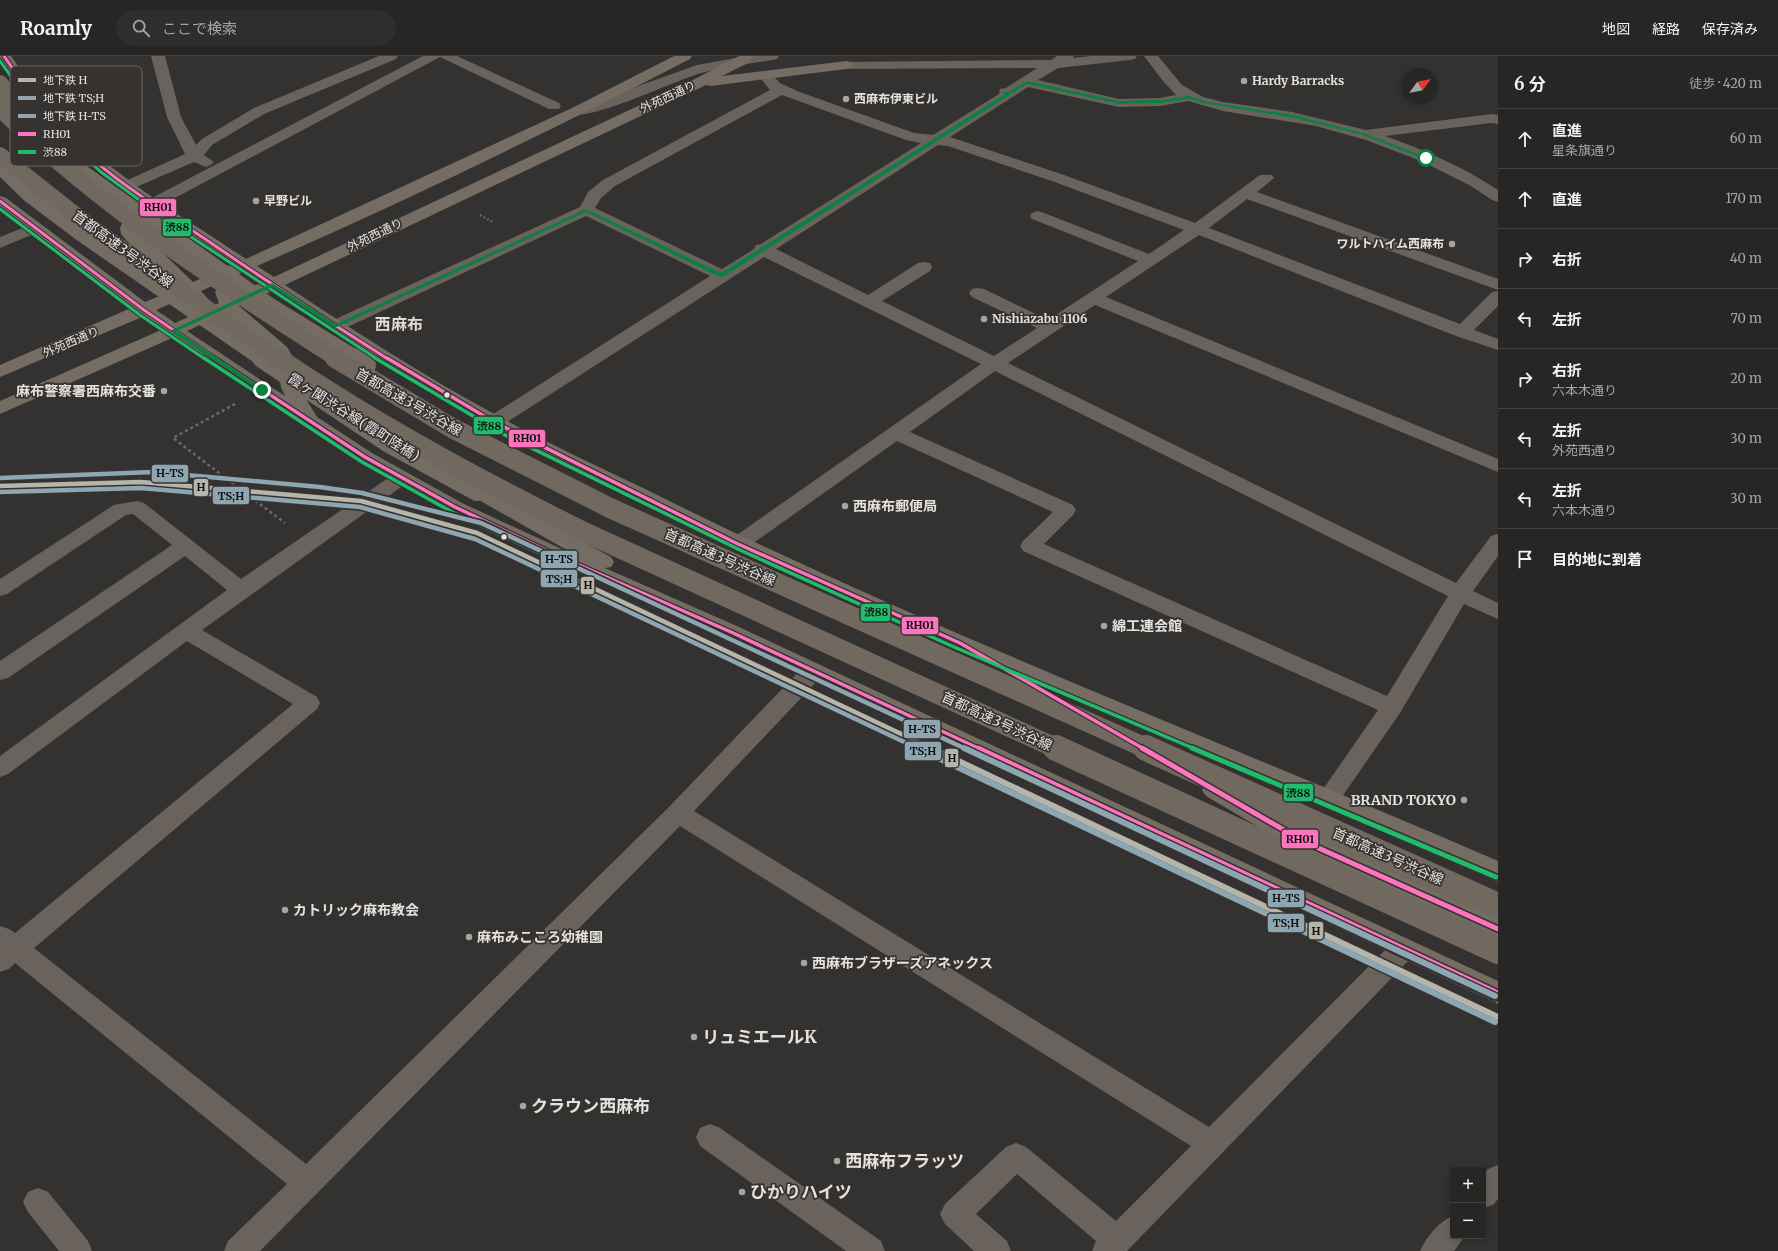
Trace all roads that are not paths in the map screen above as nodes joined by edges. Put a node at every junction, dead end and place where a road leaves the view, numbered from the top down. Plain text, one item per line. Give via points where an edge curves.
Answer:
1 (4, 56) edge
2 (158, 56) edge
3 (391, 56) edge
4 (434, 56) edge
5 (446, 56) edge
6 (685, 56) edge
7 (772, 56) edge
8 (1130, 56) edge
9 (1151, 56) edge
10 (795, 57) dead end
11 (745, 58) edge
12 (1062, 60) edge
13 (846, 65) junction
14 (11, 66) edge
15 (1027, 82) junction
16 (0, 83) edge
17 (694, 85) junction
18 (774, 85) junction
19 (10, 96) edge
20 (0, 97) edge
21 (1189, 97) junction
22 (10, 106) edge
23 (554, 106) dead end
24 (0, 109) edge
25 (577, 111) junction
26 (10, 119) edge
27 (1498, 120) edge
28 (1365, 134) junction
29 (934, 140) junction
30 (0, 155) edge
31 (194, 156) junction
32 (10, 163) edge
33 (0, 166) edge
34 (14, 166) edge
35 (61, 166) edge
36 (65, 166) edge
37 (75, 166) edge
38 (102, 166) edge
39 (219, 168) junction
40 (73, 176) junction
41 (1266, 178) dead end
42 (127, 186) junction
43 (1245, 193) junction
44 (1498, 197) edge
45 (0, 201) edge
46 (152, 204) junction
47 (586, 210) junction
48 (1038, 216) dead end
49 (35, 228) junction
50 (1197, 229) junction
51 (0, 243) edge
52 (762, 249) junction
53 (1150, 260) junction
54 (245, 267) junction
55 (924, 267) dead end
56 (721, 276) junction
57 (272, 285) junction
58 (1498, 285) edge
59 (192, 290) junction
60 (978, 293) dead end
61 (1498, 296) edge
62 (1093, 298) junction
63 (870, 302) junction
64 (230, 304) junction
65 (144, 310) junction
66 (335, 326) junction
67 (1049, 327) junction
68 (173, 331) junction
69 (1462, 332) junction
70 (1498, 345) edge
71 (994, 364) junction
72 (0, 372) edge
73 (0, 408) edge
74 (494, 422) junction
75 (319, 427) junction
76 (896, 432) junction
77 (1498, 466) edge
78 (401, 478) junction
79 (1498, 541) edge
80 (738, 544) junction
81 (185, 546) junction
82 (0, 589) edge
83 (241, 590) junction
84 (1460, 593) junction
85 (1498, 612) edge
86 (186, 630) junction
87 (732, 632) junction
88 (960, 643) junction
89 (0, 672) edge
90 (812, 672) junction
91 (1392, 707) junction
92 (0, 768) edge
93 (1329, 798) junction
94 (678, 813) junction
95 (1498, 872) edge
96 (1498, 906) edge
97 (1498, 929) edge
98 (5, 949) edge
99 (1404, 949) junction
100 (1498, 951) edge
101 (1498, 993) edge
102 (710, 1136) dead end
103 (1212, 1144) junction
104 (1498, 1178) edge
105 (308, 1183) junction
106 (1486, 1192) edge
107 (38, 1202) dead end
108 (1450, 1234) edge
109 (1112, 1246) edge
110 (77, 1251) edge
111 (240, 1251) edge
112 (870, 1251) edge
113 (996, 1251) edge
114 (1435, 1251) edge

1 - 14 main road
2 - 31 street via 174,117
3 - 31 street via 259,111 207,142
4 - 39 street
5 - 23 street
6 - 25 main road, 外苑西通り
7 - 11 street
8 - 12 street
9 - 21 street via 1178,90
10 - 13 main road
11 - 17 main road, 外苑西通り
11 - 25 street via 702,68 592,108
12 - 13 street
12 - 15 street
13 - 17 main road
15 - 21 street via 1119,103 1160,102
15 - 29 street via 1008,93 1005,92 1008,94
16 - 19 highway, bridge
17 - 18 street via 762,78
17 - 57 main road, 外苑西通り
18 - 29 street via 792,94 911,137
18 - 47 street via 778,89 776,93 609,183 594,195
20 - 22 main road, bridge
21 - 28 street via 1208,103 1322,122
24 - 26 highway, 首都高速3号渋谷線, bridge
25 - 54 main road, 外苑西通り
27 - 28 street via 1492,118
28 - 44 street via 1426,158
29 - 50 street via 957,144
29 - 52 street
30 - 32 highway, 首都高速3号渋谷線, bridge
31 - 39 street
31 - 42 street
33 - 87 main road, 霞ヶ関渋谷線(霞町陸橋), bridge via 29,194 82,234 213,326 389,443
34 - 100 highway, 首都高速3号渋谷線, bridge via 93,228 227,324 400,436 488,484 582,531
35 - 40 highway, 首都高速3号渋谷線, bridge
36 - 40 highway, bridge
37 - 80 main road, bridge via 269,305 441,412 521,454
38 - 42 main road
39 - 46 street
40 - 96 highway, 首都高速3号渋谷線, bridge via 180,255 271,317 430,416 516,462 625,514
41 - 43 street
42 - 46 main road
43 - 50 street
43 - 58 street
45 - 49 main road
46 - 54 main road
46 - 59 main road via 147,211 136,215 131,222 128,228 130,236 162,261
47 - 56 street
47 - 66 street
48 - 53 street
49 - 51 street
49 - 65 main road
50 - 53 street
50 - 69 street
52 - 56 street
52 - 63 street
53 - 62 street
54 - 57 main road
54 - 59 main road, 外苑西通り
54 - 64 main road via 226,282 224,294
55 - 63 street
56 - 74 street
57 - 64 main road, 外苑西通り
57 - 66 main road
59 - 65 main road, 外苑西通り
59 - 68 main road via 203,309
60 - 67 street
61 - 69 street
62 - 67 street
62 - 77 street
63 - 71 street
64 - 68 main road, 外苑西通り
64 - 75 main road via 245,322 270,339 283,353 290,389 310,419
65 - 68 main road
65 - 72 main road, 外苑西通り
66 - 74 main road
67 - 71 street
68 - 73 main road, 外苑西通り
68 - 75 main road
69 - 70 street
71 - 76 street
71 - 84 street
74 - 80 main road
75 - 78 main road
76 - 80 street
76 - 91 street via 1066,510 1030,546
78 - 83 street
78 - 87 main road via 552,552
79 - 84 street
80 - 88 main road
81 - 82 street via 136,507 122,509
81 - 83 street
81 - 89 street
83 - 86 street
84 - 85 street
84 - 91 street
86 - 92 street
86 - 98 street via 309,703
87 - 90 main road
88 - 93 main road
88 - 97 main road via 1303,841
90 - 94 street
90 - 99 main road
91 - 93 street
93 - 95 main road
94 - 103 street
94 - 105 street
98 - 105 street
99 - 101 main road
99 - 103 street
102 - 112 street
103 - 109 street
104 - 106 street
105 - 111 street
107 - 110 street
108 - 114 street
109 - 113 street via 1016,1156 955,1214

